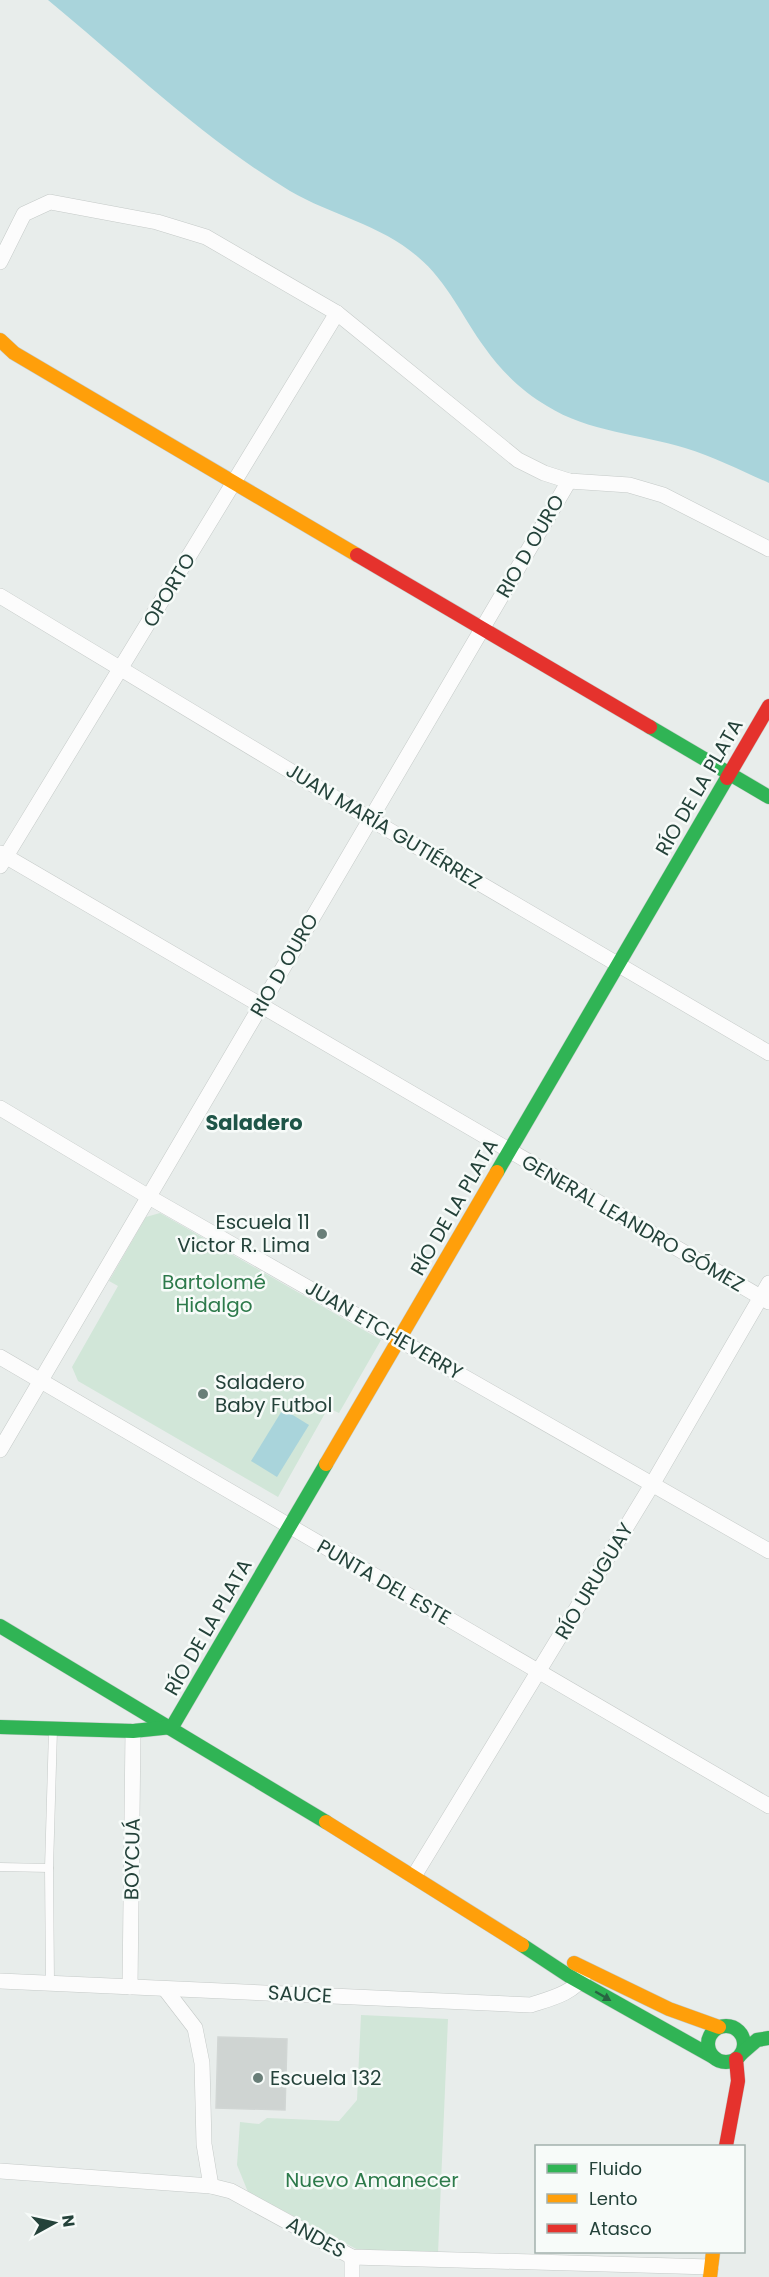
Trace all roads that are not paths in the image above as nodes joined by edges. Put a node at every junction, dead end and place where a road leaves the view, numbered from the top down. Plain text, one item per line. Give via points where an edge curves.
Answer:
1 (0, 262) edge
2 (337, 313) junction
3 (0, 340) edge
4 (569, 481) junction
5 (233, 484) junction
6 (769, 549) edge
7 (0, 596) edge
8 (481, 630) junction
9 (121, 668) junction
10 (769, 706) edge
11 (729, 774) junction
12 (769, 797) edge
13 (370, 819) junction
14 (2, 859) edge
15 (618, 964) junction
16 (260, 1006) junction
17 (769, 1053) edge
18 (0, 1108) edge
19 (509, 1150) junction
20 (149, 1197) junction
21 (769, 1283) edge
22 (765, 1300) edge
23 (399, 1338) junction
24 (0, 1357) edge
25 (40, 1381) junction
26 (0, 1449) edge
27 (653, 1483) junction
28 (289, 1526) junction
29 (769, 1551) edge
30 (0, 1626) edge
31 (539, 1673) junction
32 (0, 1727) edge
33 (172, 1728) junction
34 (53, 1729) junction
35 (133, 1731) junction
36 (769, 1806) edge
37 (0, 1867) edge
38 (49, 1868) junction
39 (414, 1876) junction
40 (583, 1976) junction
41 (0, 1981) edge
42 (50, 1983) junction
43 (130, 1987) junction
44 (165, 1989) junction
45 (719, 2027) junction
46 (737, 2029) junction
47 (769, 2037) edge
48 (739, 2056) junction
49 (717, 2060) junction
50 (733, 2109) junction
51 (726, 2145) edge
52 (0, 2171) edge
53 (211, 2186) junction
54 (352, 2257) junction
55 (712, 2265) edge
56 (352, 2277) edge

1 - 2 street via 24,214 50,202 157,222 206,237
2 - 4 street via 518,460
2 - 5 street, OPORTO
3 - 5 street via 14,353
4 - 6 street via 629,485 663,495
4 - 8 street, RIO D OURO
5 - 8 street
5 - 9 street, OPORTO
7 - 9 street, JUAN MARÍA GUTIÉRREZ
8 - 11 street
8 - 13 street, RIO D OURO
9 - 13 street, JUAN MARÍA GUTIÉRREZ
9 - 14 street, OPORTO
10 - 11 street, RÍO DE LA PLATA
11 - 12 street
11 - 15 street, RÍO DE LA PLATA
13 - 15 street, JUAN MARÍA GUTIÉRREZ
13 - 16 street, RIO D OURO
14 - 16 street, GENERAL LEANDRO GÓMEZ
15 - 17 street, JUAN MARÍA GUTIÉRREZ
15 - 19 street, RÍO DE LA PLATA
16 - 19 street, GENERAL LEANDRO GÓMEZ
16 - 20 street, RIO D OURO
18 - 20 street, JUAN ETCHEVERRY
19 - 22 street, GENERAL LEANDRO GÓMEZ
19 - 23 street, RÍO DE LA PLATA
20 - 23 street, JUAN ETCHEVERRY
20 - 25 street, RIO D OURO
21 - 22 street, RÍO URUGUAY
22 - 27 street, RÍO URUGUAY
23 - 27 street, JUAN ETCHEVERRY
23 - 28 street, RÍO DE LA PLATA
24 - 25 street, PUNTA DEL ESTE
25 - 26 street, RIO D OURO
25 - 28 street, PUNTA DEL ESTE
27 - 29 street, JUAN ETCHEVERRY
27 - 31 street, RÍO URUGUAY
28 - 31 street, PUNTA DEL ESTE
28 - 33 street, RÍO DE LA PLATA
30 - 33 street
31 - 36 street, PUNTA DEL ESTE
31 - 39 street, RÍO URUGUAY
32 - 34 street
33 - 35 street
33 - 39 street
34 - 35 street
34 - 38 lane
35 - 43 street, BOYCUÁ
37 - 38 lane
38 - 42 lane
39 - 40 street
40 - 44 street, SAUCE via 553,1998 531,2005
40 - 45 street
40 -> 49 street
41 - 42 street, SAUCE
42 - 43 street, SAUCE
43 - 44 street, SAUCE
44 - 53 street via 195,2028 202,2063 204,2144
45 - 46 street
45 - 49 street via 708,2041
46 - 47 street
46 - 48 street via 744,2039
47 - 48 street via 757,2040
48 - 49 street
48 - 50 street
49 - 50 street via 729,2078
50 - 51 street
52 - 53 street, ANDES
53 - 54 street, ANDES via 231,2191
54 - 55 street, ANDES
54 - 56 street

